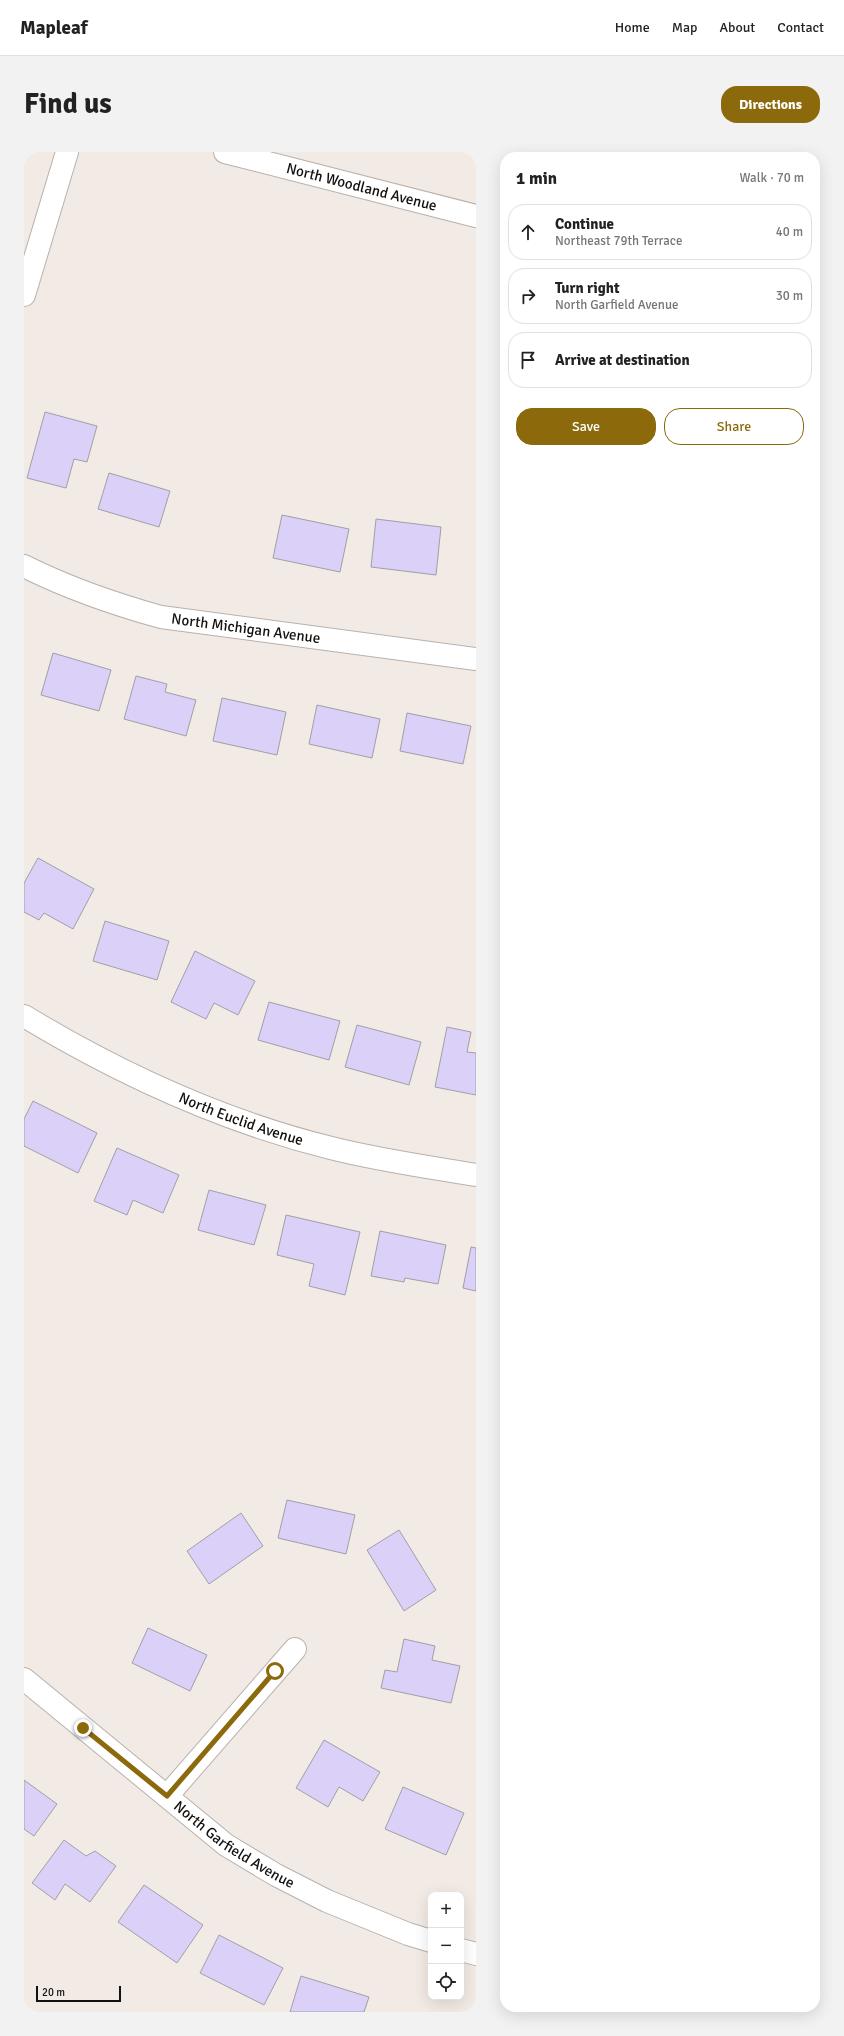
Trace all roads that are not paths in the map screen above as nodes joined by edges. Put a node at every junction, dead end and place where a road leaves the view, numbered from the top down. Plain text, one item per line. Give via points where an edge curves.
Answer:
1 (68, 152) edge
2 (225, 152) edge
3 (476, 216) edge
4 (24, 295) edge
5 (24, 566) edge
6 (476, 659) edge
7 (24, 1016) edge
8 (476, 1175) edge
9 (295, 1649) dead end
10 (24, 1679) edge
11 (167, 1796) junction
12 (428, 1940) edge
13 (464, 1951) edge
14 (476, 1954) edge

1 - 4 street
2 - 3 street, North Woodland Avenue
5 - 6 street, North Michigan Avenue via 51,580 117,605 161,617
7 - 8 street, North Euclid Avenue via 127,1074 192,1103 260,1128 365,1156
9 - 11 street
10 - 11 street, North Garfield Avenue
11 - 12 street, North Garfield Avenue via 226,1845 276,1875 327,1901
13 - 14 street

